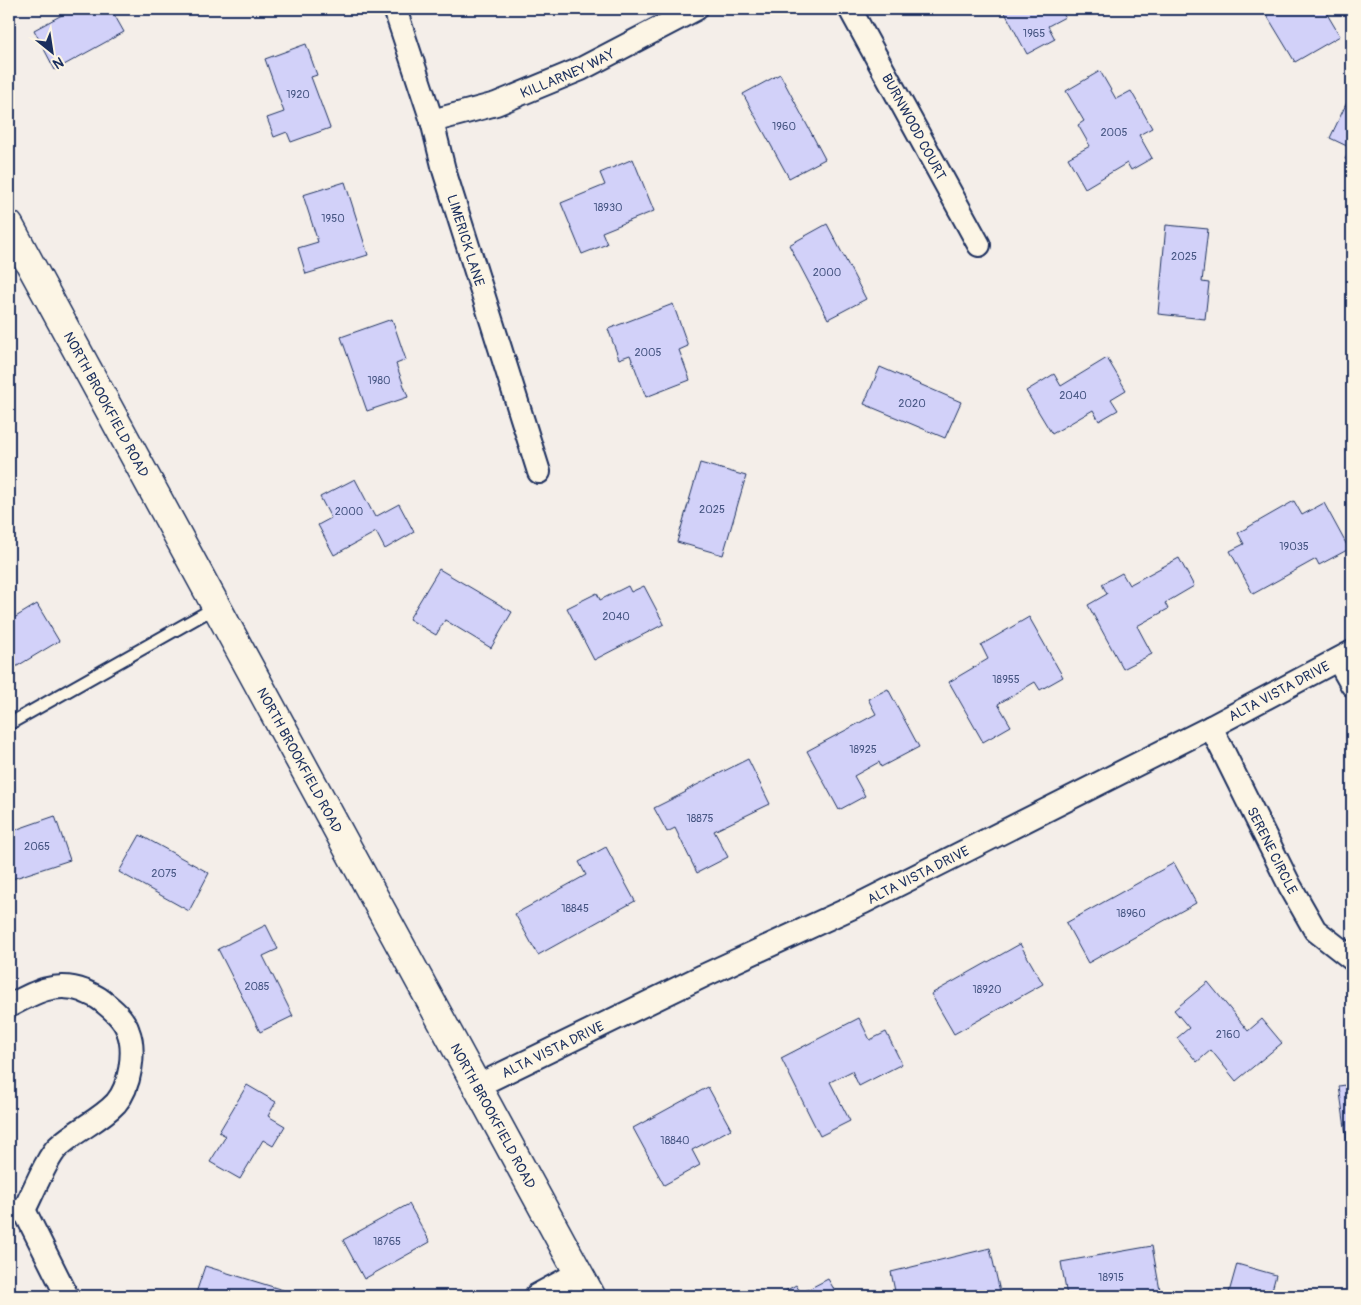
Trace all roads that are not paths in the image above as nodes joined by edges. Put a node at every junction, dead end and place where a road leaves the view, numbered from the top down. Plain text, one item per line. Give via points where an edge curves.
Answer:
1 (395, 9) edge
2 (696, 9) edge
3 (850, 9) edge
4 (432, 121) junction
5 (9, 225) edge
6 (979, 245) dead end
7 (540, 472) dead end
8 (216, 607) junction
9 (1345, 656) edge
10 (1352, 685) edge
11 (9, 724) edge
12 (1211, 726) junction
13 (1352, 959) edge
14 (9, 1006) edge
15 (477, 1086) junction
16 (16, 1210) edge
17 (585, 1285) edge
18 (67, 1296) edge
19 (536, 1296) edge

1 - 4 street, LIMERICK LANE
2 - 4 street, KILLARNEY WAY via 573,73 496,104
3 - 6 street, BURNWOOD COURT
4 - 7 street, LIMERICK LANE via 444,170
5 - 8 street, NORTH BROOKFIELD ROAD
8 - 11 lane
8 - 15 street, NORTH BROOKFIELD ROAD
9 - 10 street
9 - 12 street, ALTA VISTA DRIVE
12 - 13 street, SERENE CIRCLE via 1314,930
12 - 15 street, ALTA VISTA DRIVE via 864,902
14 - 16 street via 49,988 72,987 97,997 116,1013 128,1030 132,1052 128,1079 117,1102 57,1148
15 - 17 street, NORTH BROOKFIELD ROAD
16 - 18 street
17 - 19 street

